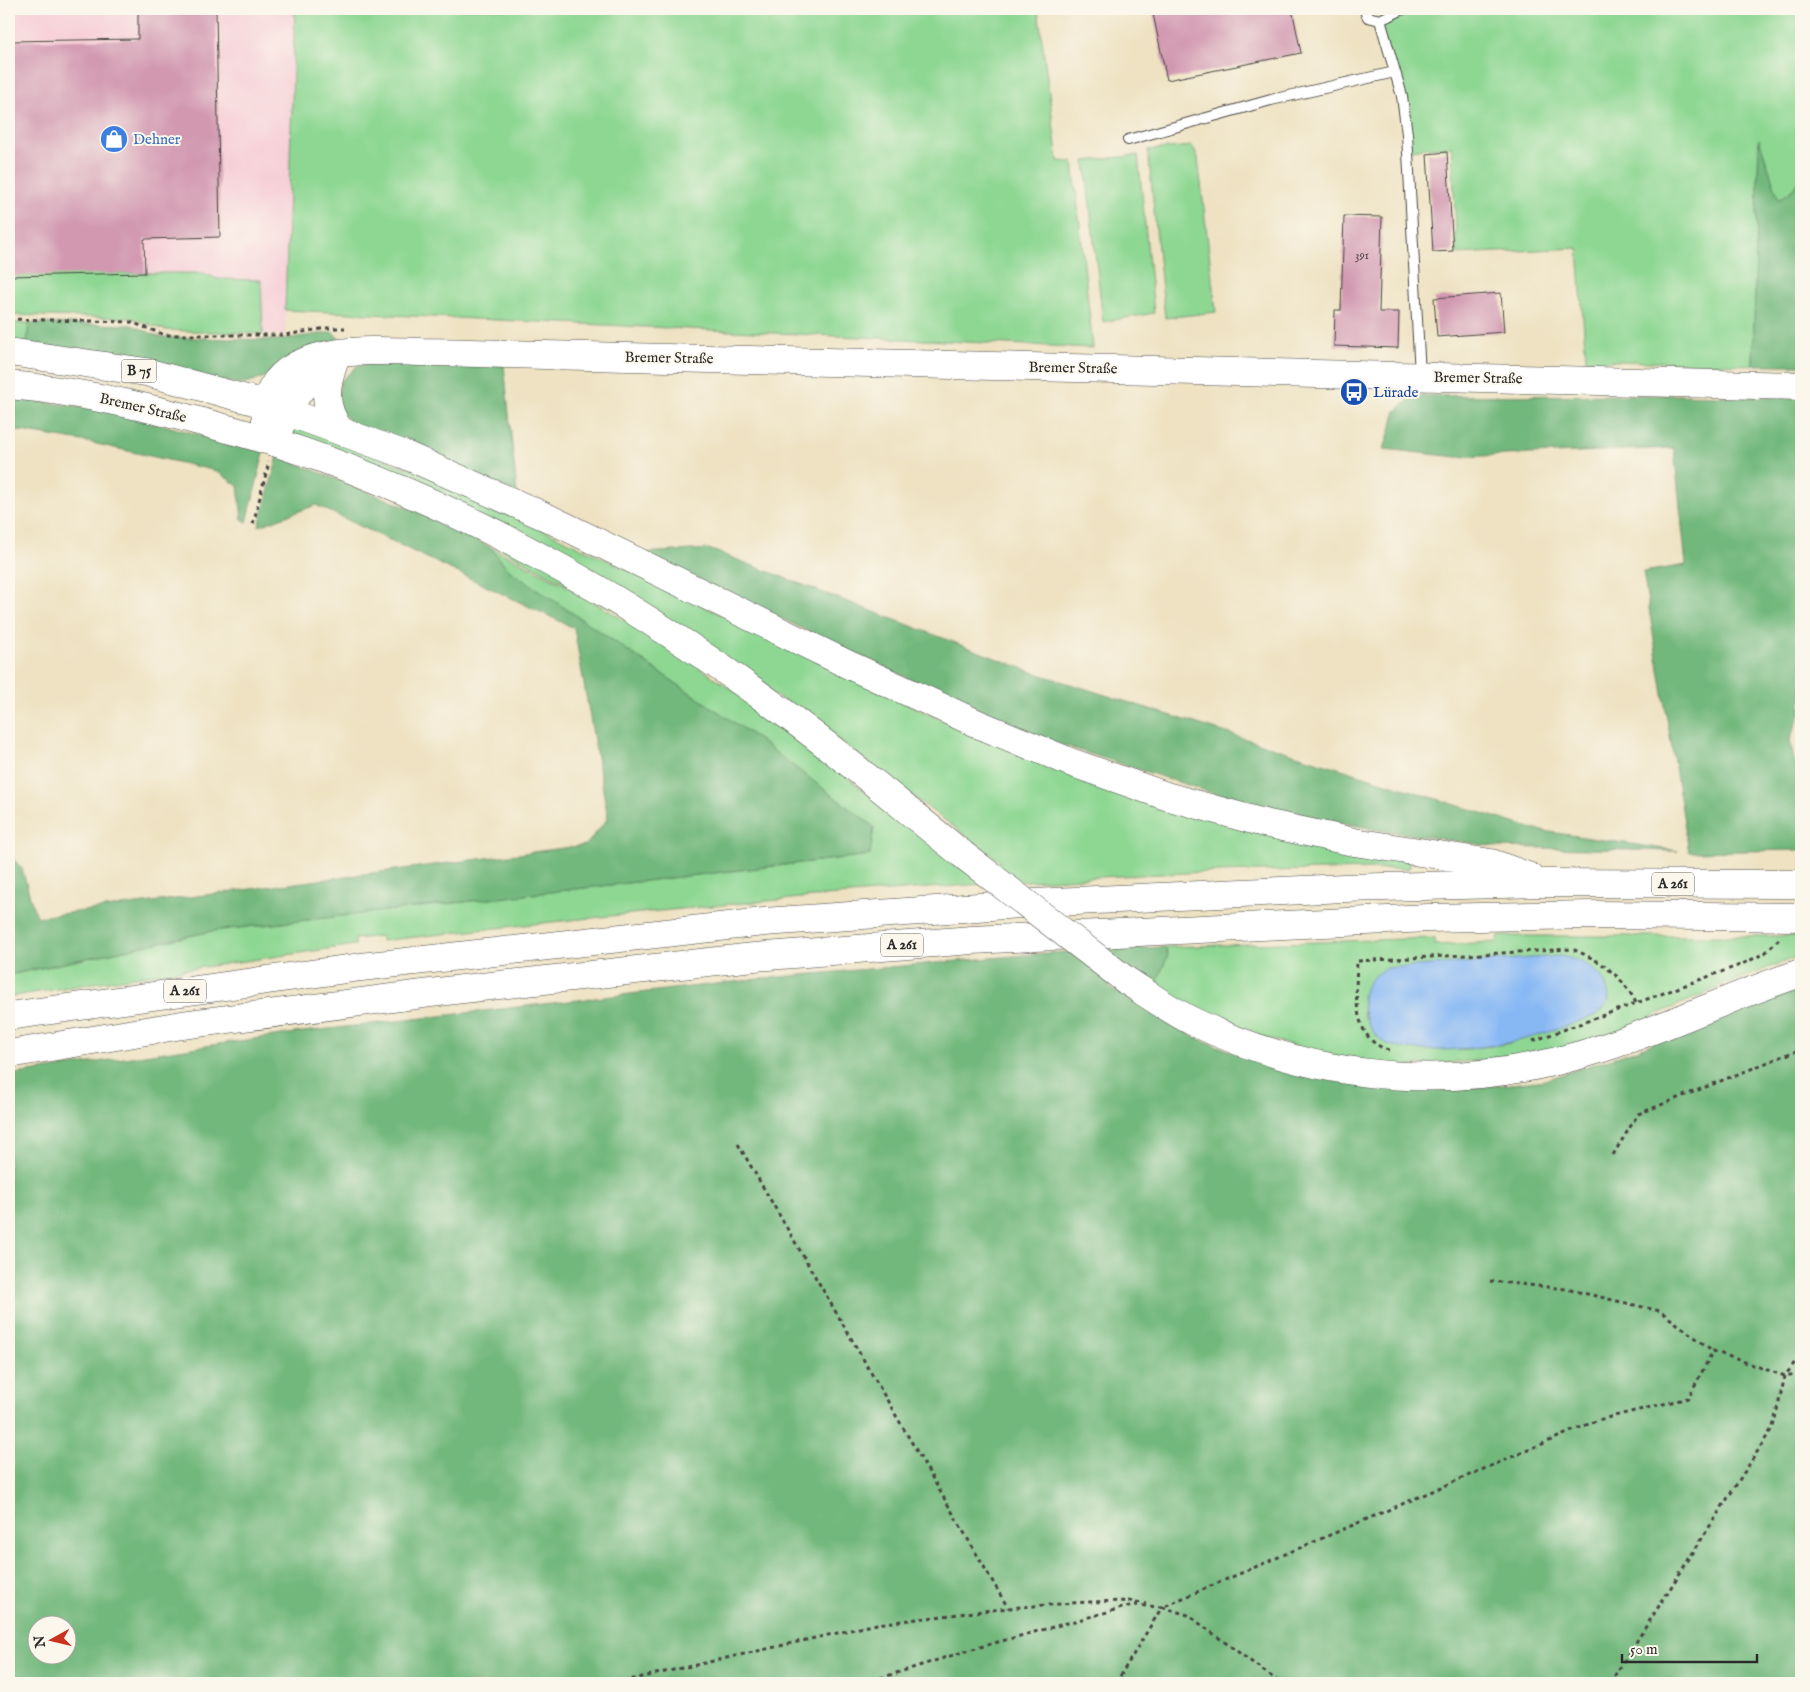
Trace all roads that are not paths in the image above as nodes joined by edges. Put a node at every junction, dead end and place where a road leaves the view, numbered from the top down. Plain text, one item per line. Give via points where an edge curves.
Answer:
1 (1364, 9) edge
2 (1403, 9) edge
3 (1380, 20) junction
4 (1395, 72) junction
5 (1128, 140) dead end
6 (9, 352) edge
7 (340, 355) junction
8 (1420, 376) junction
9 (9, 386) edge
10 (1801, 386) edge
11 (275, 408) junction
12 (340, 431) junction
13 (274, 442) junction
14 (1546, 883) junction
15 (1801, 884) edge
16 (1798, 917) edge
17 (1801, 973) edge
18 (9, 1016) edge
19 (9, 1054) edge

1 - 3 lane via 1368,16
2 - 3 lane
3 - 4 lane
4 - 5 lane via 1271,100
4 - 8 lane via 1402,96 1407,142
6 - 11 main road, B 75 via 146,372
7 - 8 main road, Bremer Straße via 389,351
7 - 11 main road
7 - 12 main road via 326,389 333,421
8 - 10 main road, Bremer Straße
9 - 13 main road, Bremer Straße / B 75 via 86,395 152,408
11 - 12 main road
11 - 13 main road
12 - 14 main road via 403,454 546,517 857,669 1070,762 1166,796 1264,823 1354,842 1491,863
13 - 17 main road, Bremer Straße, bridge via 331,462 449,512 533,554 674,636 768,701 1127,981 1193,1022 1248,1046 1363,1073 1448,1078 1510,1071 1579,1056
14 - 15 main road, A 261
14 - 18 main road, A 261 via 1296,890 1034,903 764,922 361,966
16 - 19 main road, A 261 via 1428,918 962,940 754,957 454,990 182,1025

